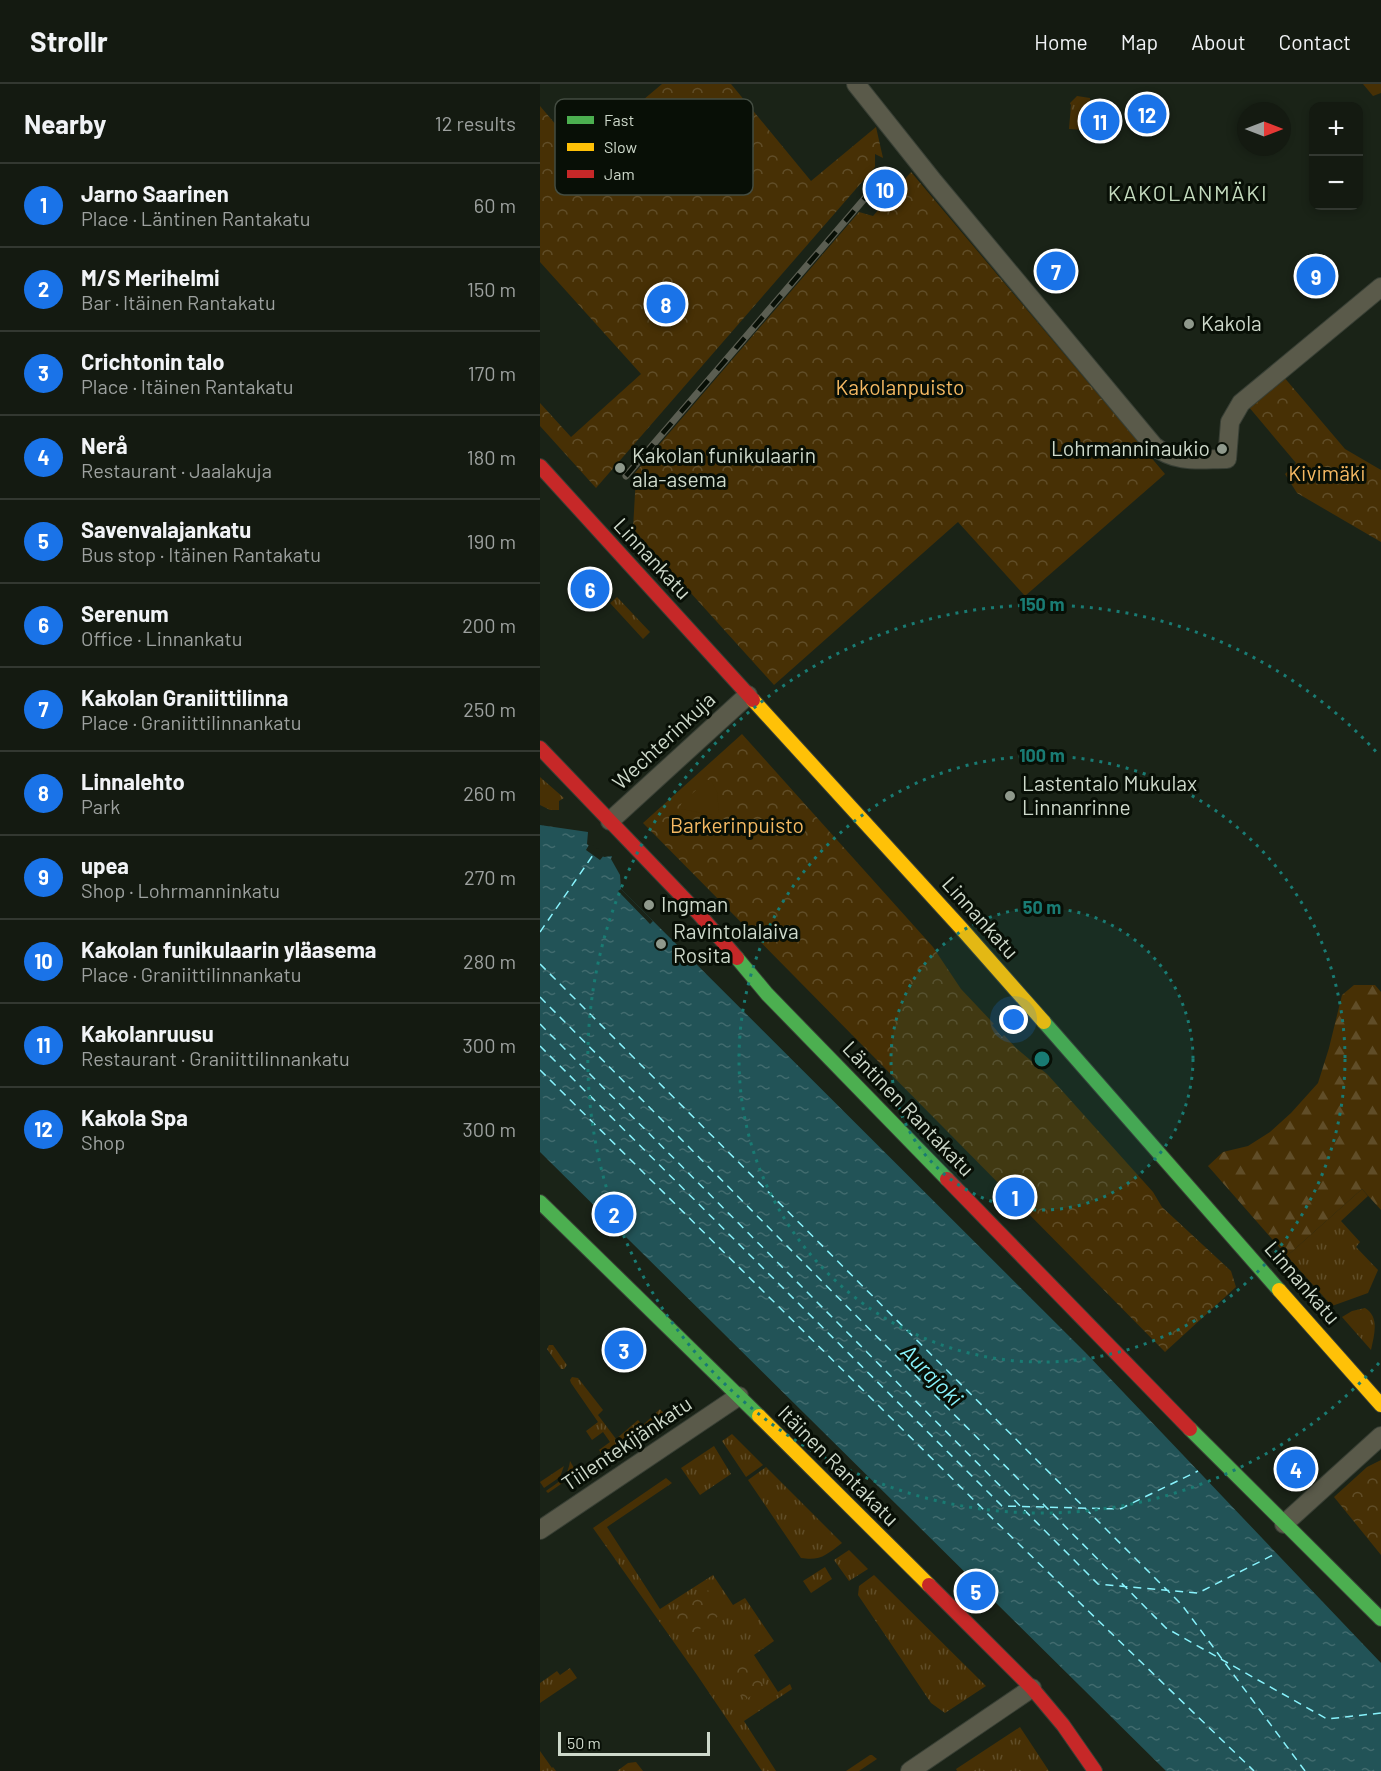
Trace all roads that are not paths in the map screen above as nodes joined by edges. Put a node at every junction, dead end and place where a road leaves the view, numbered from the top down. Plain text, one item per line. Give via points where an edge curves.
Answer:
1 (856, 84) edge
2 (1381, 287) edge
3 (540, 466) edge
4 (748, 694) junction
5 (540, 748) edge
6 (610, 821) junction
7 (540, 1202) edge
8 (739, 1396) junction
9 (1381, 1405) edge
10 (1381, 1436) edge
11 (1284, 1524) junction
12 (540, 1530) edge
13 (1381, 1619) edge
14 (1032, 1688) junction
15 (910, 1771) edge
16 (1095, 1771) edge

1 - 2 street via 1164,454 1176,458 1227,459 1230,422 1241,403
3 - 4 street, Linnankatu
4 - 6 street, Wechterinkuja
4 - 9 street, Linnankatu via 961,928
5 - 6 street, Läntinen Rantakatu
6 - 11 street, Läntinen Rantakatu via 699,914 767,994
7 - 8 street, Itäinen Rantakatu
8 - 12 street, Tiilentekijänkatu
8 - 14 street, Itäinen Rantakatu
10 - 11 street
11 - 13 street, Läntinen Rantakatu
14 - 15 street
14 - 16 street, Itäinen Rantakatu via 1064,1725

